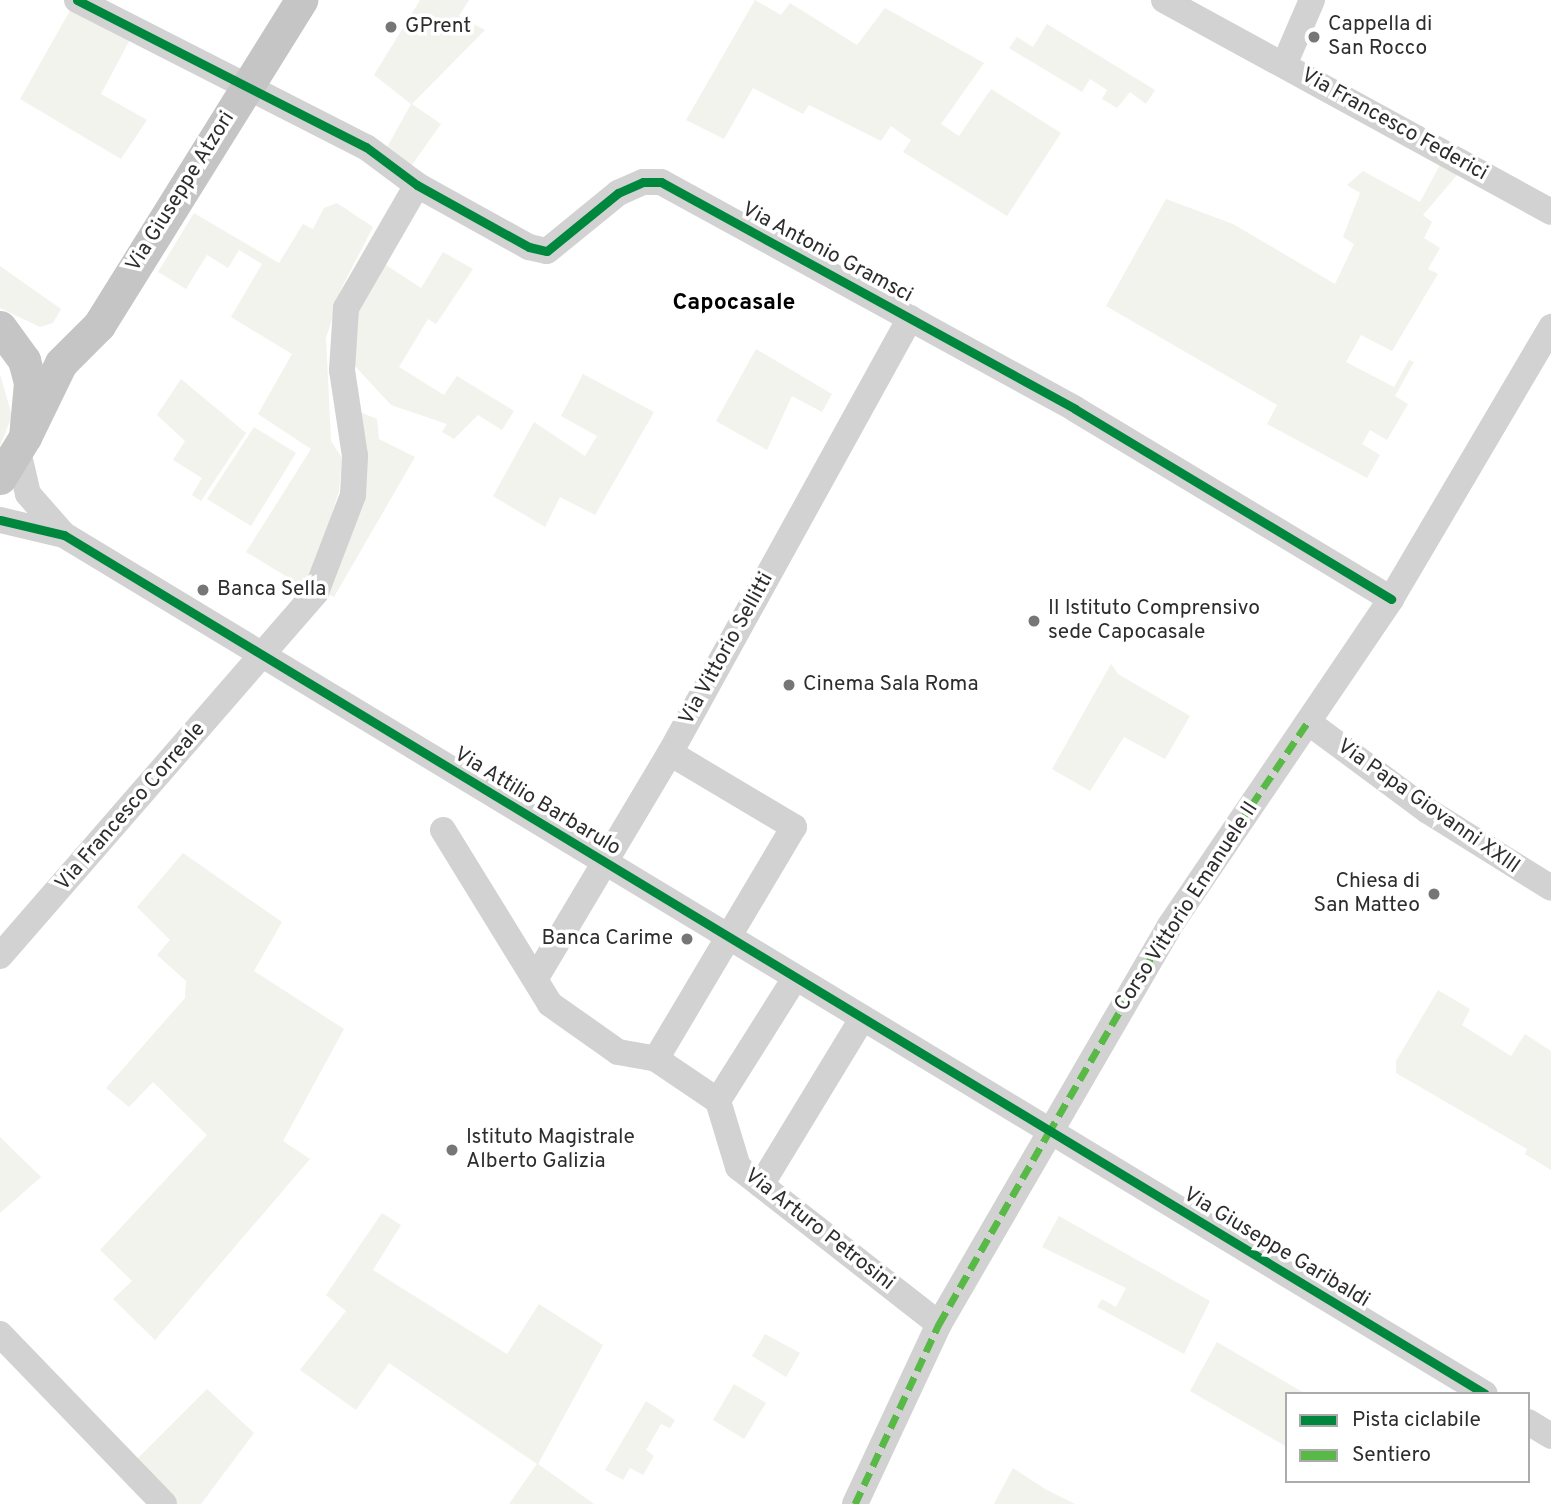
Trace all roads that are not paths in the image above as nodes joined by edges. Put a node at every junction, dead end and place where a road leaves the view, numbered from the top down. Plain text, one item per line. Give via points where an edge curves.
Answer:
1 (77, 0) edge
2 (301, 0) edge
3 (1164, 0) edge
4 (1312, 0) edge
5 (1284, 65) junction
6 (246, 88) junction
7 (417, 185) junction
8 (1551, 212) edge
9 (910, 318) junction
10 (0, 326) edge
11 (1551, 327) edge
12 (77, 342) junction
13 (14, 455) edge
14 (0, 520) edge
15 (64, 535) junction
16 (1391, 599) junction
17 (261, 659) junction
18 (1308, 722) junction
19 (670, 753) junction
20 (443, 830) dead end
21 (606, 863) junction
22 (1551, 888) edge
23 (727, 937) junction
24 (0, 956) edge
25 (537, 976) junction
26 (795, 978) junction
27 (862, 1019) junction
28 (656, 1059) junction
29 (722, 1094) dead end
30 (1048, 1134) junction
31 (761, 1185) junction
32 (939, 1324) junction
33 (0, 1334) edge
34 (1482, 1392) edge
35 (1530, 1423) edge
36 (1551, 1436) edge
37 (164, 1504) edge
38 (855, 1504) edge

1 - 6 street, Via Antonio Gramsci
2 - 6 main road, Via Giuseppe Atzori
3 - 5 street, Via Francesco Federici
4 - 5 street
5 - 8 street, Via Francesco Federici
6 - 7 street, Via Antonio Gramsci via 366,147
6 - 12 main road, Via Giuseppe Atzori via 99,325
7 - 9 street, Via Antonio Gramsci via 547,251 618,193 643,182 661,182
7 - 17 street, Via Francesco Correale via 346,308 342,370 355,456 344,528 312,599
9 - 16 street, Via Antonio Gramsci via 1075,409
9 - 19 street, Via Vittorio Sellitti
10 - 12 main road via 44,342
10 - 13 main road via 24,360 30,383
11 - 16 street, Corso Vittorio Emanuele II
12 - 13 main road, Via Giuseppe Atzori
13 - 15 street, Via Attilio Barbarulo via 28,494
14 - 15 street, Via Attilio Barbarulo
15 - 17 street, Via Attilio Barbarulo
16 - 18 street, Corso Vittorio Emanuele II
17 - 21 street, Via Attilio Barbarulo
17 - 24 street, Via Francesco Correale
18 - 22 street, Via Papa Giovanni XXIII via 1428,811
18 - 30 street, Corso Vittorio Emanuele II via 1169,927
19 - 21 street, Via Vittorio Sellitti
19 - 23 street via 794,827
20 - 25 street, Via Arturo Petrosini
21 - 23 street, Via Attilio Barbarulo
21 - 25 street, Via Vittorio Sellitti
23 - 26 street, Via Attilio Barbarulo
23 - 28 street
25 - 28 street, Via Arturo Petrosini via 550,1004 618,1052
26 - 27 street, Via Attilio Barbarulo
26 - 29 street
27 - 30 street, Via Attilio Barbarulo
27 - 31 street
28 - 31 street, Via Arturo Petrosini via 718,1101 738,1167
30 - 32 street, Corso Vittorio Emanuele II
30 - 34 street, Via Giuseppe Garibaldi
31 - 32 street, Via Arturo Petrosini
32 - 38 street, Corso Vittorio Emanuele II
33 - 37 street
35 - 36 street

